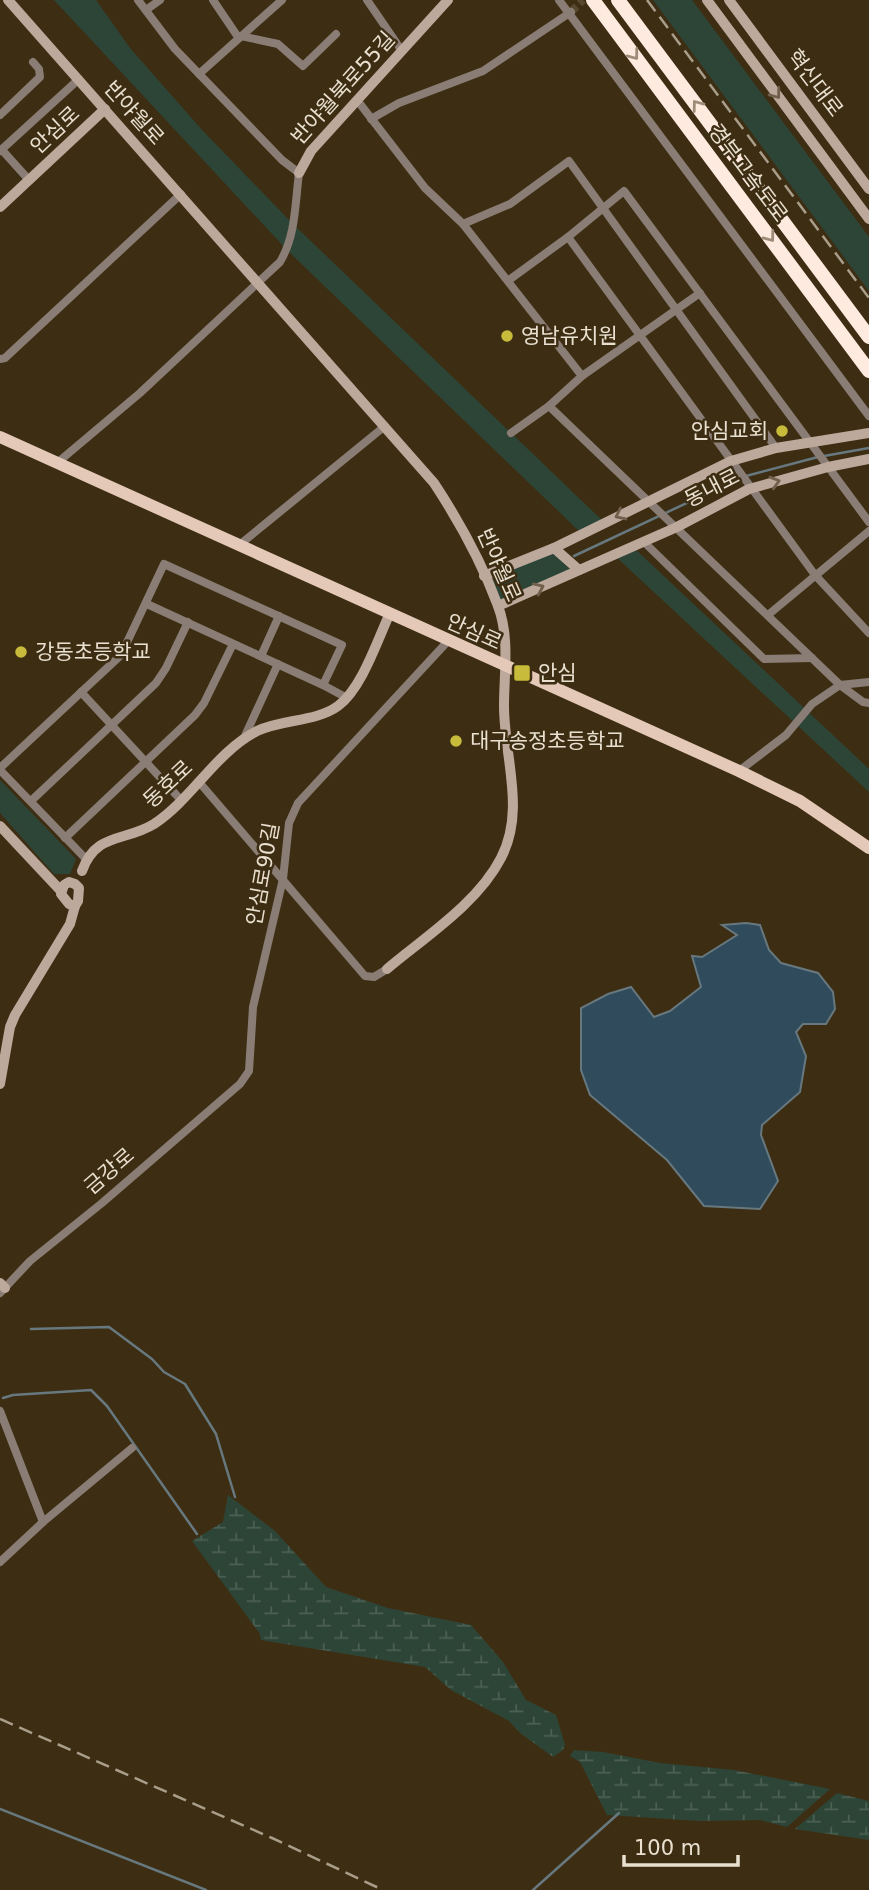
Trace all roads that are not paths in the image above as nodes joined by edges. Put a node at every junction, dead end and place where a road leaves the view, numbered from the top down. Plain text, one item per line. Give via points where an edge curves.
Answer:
1 (8, 0) edge
2 (138, 0) edge
3 (160, 0) edge
4 (213, 0) edge
5 (282, 0) edge
6 (367, 0) edge
7 (448, 0) edge
8 (559, 0) edge
9 (593, 0) edge
10 (618, 0) edge
11 (707, 0) edge
12 (729, 0) edge
13 (146, 10) junction
14 (570, 13) junction
15 (336, 34) dead end
16 (240, 36) junction
17 (402, 51) junction
18 (33, 62) dead end
19 (199, 74) junction
20 (79, 79) junction
21 (357, 100) junction
22 (105, 110) junction
23 (0, 115) edge
24 (372, 119) junction
25 (1, 151) edge
26 (299, 173) junction
27 (29, 180) junction
28 (869, 189) edge
29 (181, 194) junction
30 (0, 207) edge
31 (603, 208) junction
32 (869, 219) edge
33 (463, 224) junction
34 (568, 237) junction
35 (509, 280) junction
36 (258, 283) junction
37 (700, 293) junction
38 (676, 310) junction
39 (640, 336) junction
40 (869, 337) edge
41 (0, 359) edge
42 (869, 370) edge
43 (582, 376) junction
44 (549, 407) junction
45 (869, 416) edge
46 (385, 426) junction
47 (511, 433) dead end
48 (869, 433) edge
49 (0, 437) edge
50 (811, 442) junction
51 (776, 448) junction
52 (869, 459) edge
53 (731, 461) junction
54 (57, 463) junction
55 (828, 467) junction
56 (752, 489) junction
57 (649, 501) junction
58 (869, 522) edge
59 (677, 527) junction
60 (869, 531) edge
61 (644, 542) junction
62 (238, 546) junction
63 (554, 548) junction
64 (579, 570) junction
65 (815, 575) junction
66 (484, 576) junction
67 (147, 604) junction
68 (498, 606) junction
69 (390, 613) junction
70 (768, 615) junction
71 (279, 616) junction
72 (188, 622) junction
73 (869, 633) edge
74 (448, 641) junction
75 (233, 644) junction
76 (261, 656) junction
77 (811, 658) junction
78 (278, 664) junction
79 (506, 667) junction
80 (869, 682) edge
81 (323, 685) junction
82 (840, 685) junction
83 (81, 692) junction
84 (347, 698) junction
85 (869, 703) edge
86 (112, 726) junction
87 (244, 739) junction
88 (146, 762) junction
89 (0, 769) edge
90 (739, 771) junction
91 (199, 782) junction
92 (181, 800) junction
93 (31, 802) junction
94 (2, 831) edge
95 (65, 838) junction
96 (869, 848) edge
97 (86, 859) junction
98 (283, 879) junction
99 (76, 885) junction
100 (61, 891) junction
101 (75, 906) junction
102 (387, 969) joint
103 (0, 1084) edge
104 (240, 1084) joint
105 (2, 1288) edge
106 (0, 1411) edge
107 (132, 1448) dead end
108 (43, 1522) junction
109 (0, 1562) edge

1 - 20 street, 반야월로
2 - 13 street
3 - 13 street
4 - 16 street
5 - 16 street
6 - 17 street
7 - 17 street, 반야월북로55길
8 - 14 street
9 -> 42 highway, 경부고속도로
40 -> 10 highway, 경부고속도로
11 -> 32 street
12 - 28 street, 혁신대로
13 - 19 street
14 - 24 street via 483,71 399,103
14 - 45 street
15 - 16 street via 303,66 278,44
16 - 19 street
17 - 21 street, 반야월북로55길
18 - 23 street via 40,77
19 - 26 street
20 - 22 street, 반야월로
20 - 25 street
21 - 24 street
21 - 26 street, 반야월북로55길 via 311,151
22 - 27 street, 안심로
22 - 29 street, 반야월로
24 - 33 street via 425,188
25 - 27 street
26 - 36 street via 289,247
27 - 30 street, 안심로
29 - 36 street, 반야월로
29 - 41 street
31 - 33 street via 569,161 510,204
31 - 34 street
31 - 37 street via 624,191
31 - 38 street
33 - 35 street
34 - 35 street
34 - 39 street
35 - 43 street
36 - 46 street, 반야월로
36 - 54 street
37 - 38 street
37 - 50 street
38 - 39 street
38 - 51 street
39 - 43 street
39 - 53 street
43 - 44 street
44 - 47 street
44 - 57 street
46 - 62 street
46 - 66 street, 반야월로 via 454,513
48 - 50 street
49 - 54 main road, 안심로
50 - 51 street
50 - 55 street
51 - 53 street
52 - 55 street, 동내로
53 - 56 street
53 - 57 street
54 - 62 main road, 안심로
56 -> 55 street, 동내로
55 - 58 street
56 - 59 street, 동내로
56 - 65 street
57 - 59 street
57 -> 63 street
59 - 61 street, 동내로
59 - 70 street
60 - 65 street
61 - 64 street, 동내로
61 - 77 street via 764,659
62 - 69 main road, 안심로
63 - 64 street
63 - 66 street
68 -> 64 street, 동내로
65 - 70 street
65 - 73 street
66 - 68 street, 반야월로
67 - 71 street via 164,564
67 - 72 street
67 - 83 street via 121,654
68 - 79 street, 반야월로
69 - 74 main road, 안심로
69 - 84 street
70 - 77 street
71 - 76 street
71 - 81 street via 342,645
72 - 75 street
72 - 86 street via 156,683
74 - 79 main road, 안심로
74 - 98 street, 안심로90길 via 299,803 289,823
75 - 76 street
75 - 88 street via 204,703
76 - 78 street
77 - 82 street
78 - 81 street
78 - 87 street, 동호로
79 - 90 main road, 안심로
79 - 102 street, 반야월로 via 504,708 514,797 511,833 501,859 476,894
80 - 82 street
81 - 84 street
82 - 85 street
82 - 90 street via 812,704 786,735
83 - 86 street
83 - 89 street
84 - 87 street, 동호로 via 322,714 269,726
86 - 88 street
86 - 93 street
87 - 91 street, 동호로
88 - 92 street
88 - 95 street
89 - 93 street
90 - 96 main road, 안심로 via 800,801
91 - 92 street, 동호로
91 - 98 street
92 - 97 street, 동호로 via 152,825 103,842
93 - 95 street
94 - 100 street
95 - 97 street
97 - 99 street via 83,877
98 - 102 street via 365,976 374,977
98 - 104 street, 안심로90길 via 253,1007 249,1071
99 - 100 street via 66,883
99 - 101 street
100 - 101 street
101 - 103 street via 70,924 15,1015
104 - 105 street, 금강로
106 - 108 street
107 - 108 street
108 - 109 street

